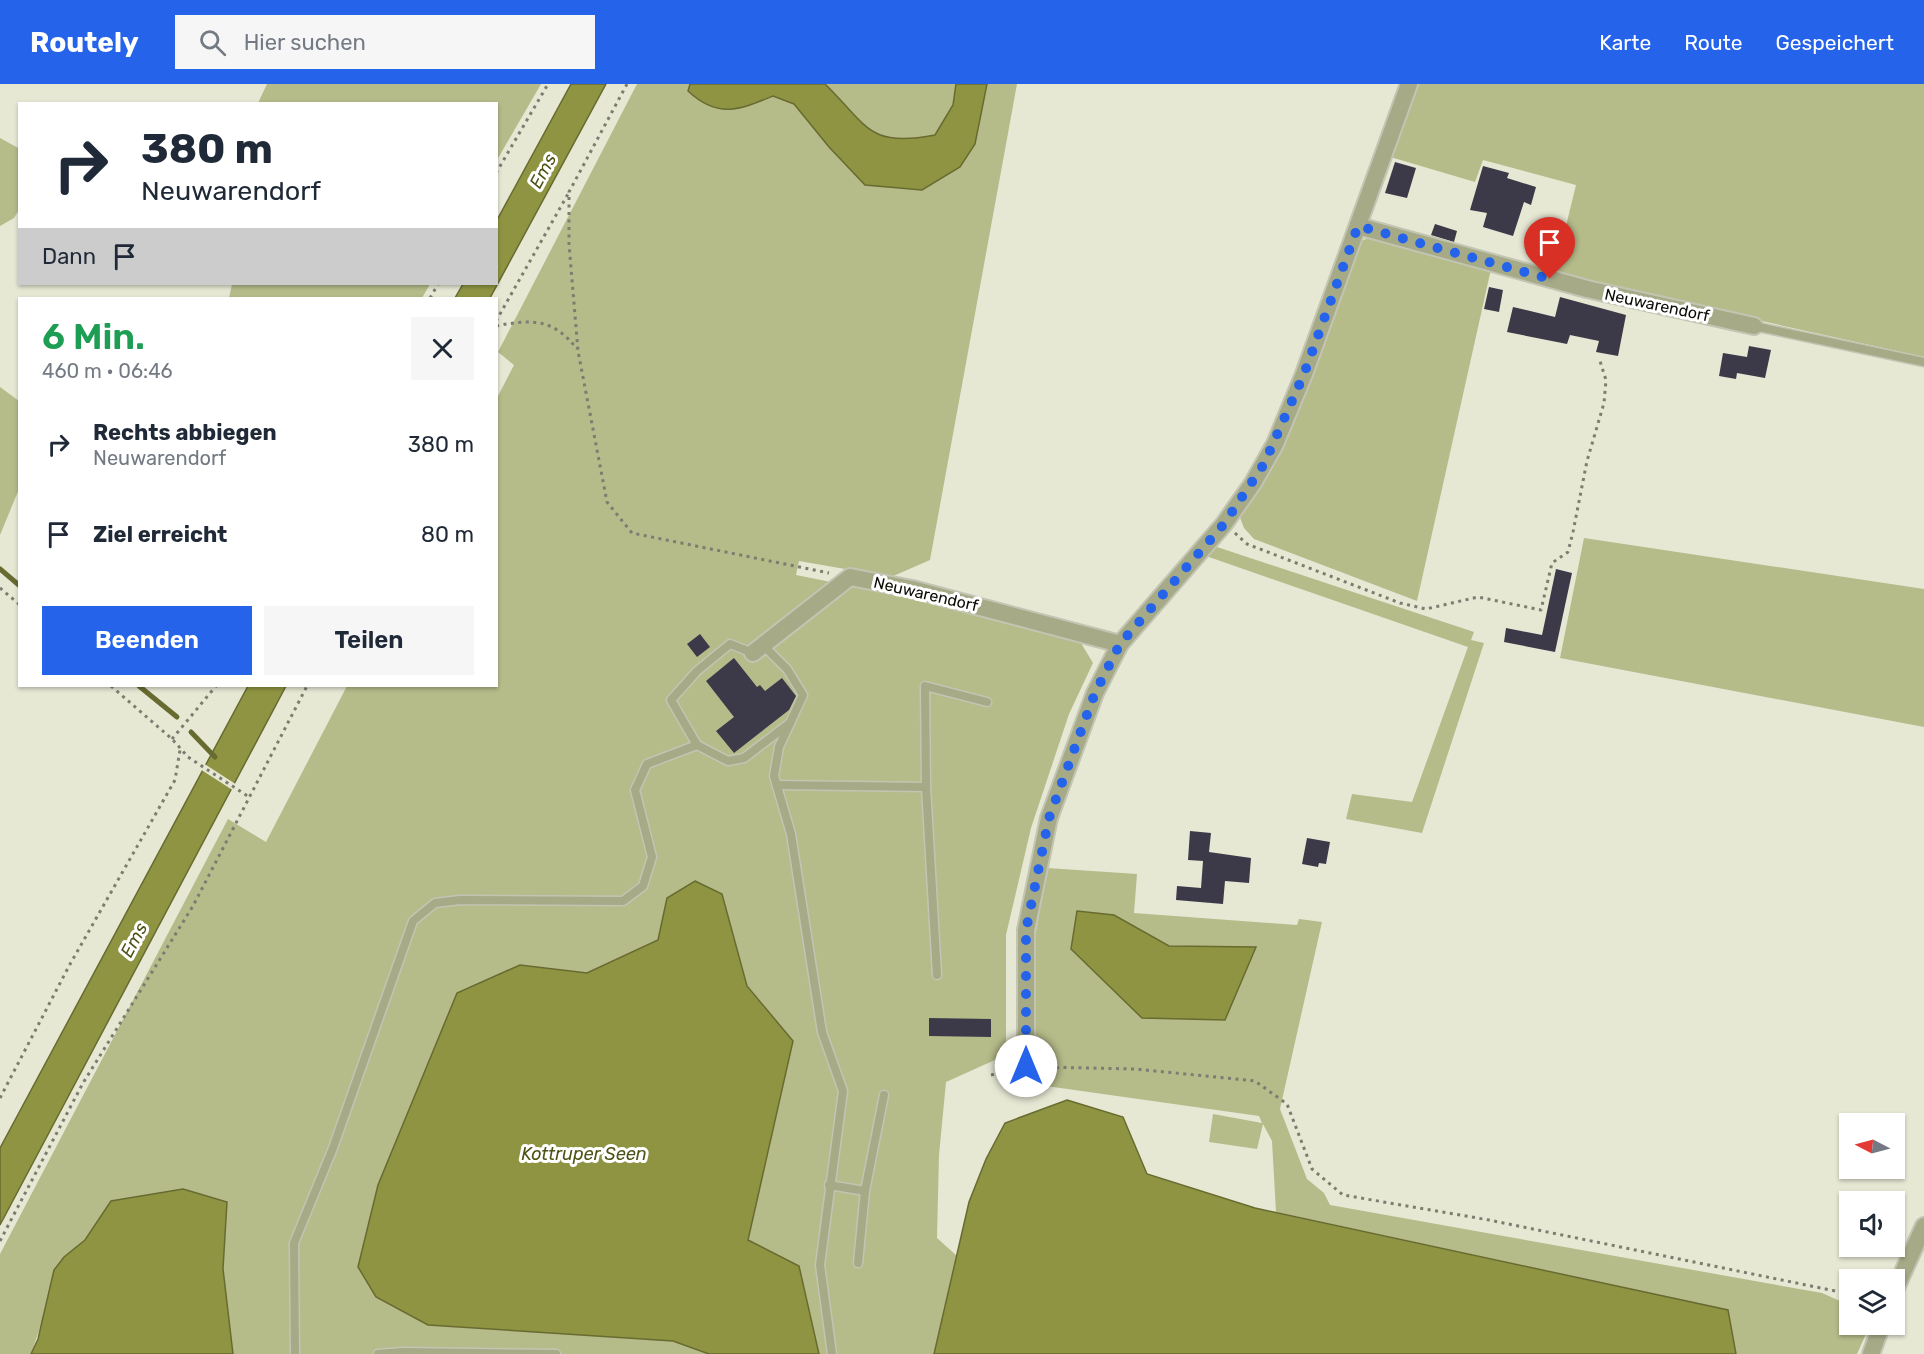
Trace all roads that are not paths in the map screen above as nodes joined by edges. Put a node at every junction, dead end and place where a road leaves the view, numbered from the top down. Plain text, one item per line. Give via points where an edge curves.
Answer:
1 (1409, 84) edge
2 (1358, 226) junction
3 (1754, 326) joint
4 (1924, 362) edge
5 (1120, 644) junction
6 (758, 649) junction
7 (987, 702) dead end
8 (790, 723) junction
9 (697, 745) junction
10 (777, 785) junction
11 (926, 788) junction
12 (937, 975) dead end
13 (1026, 1066) road end
14 (884, 1095) dead end
15 (829, 1185) junction
16 (865, 1191) junction
17 (1924, 1226) edge
18 (858, 1263) dead end
19 (1904, 1269) edge
20 (1878, 1335) edge
21 (295, 1354) edge
22 (378, 1354) edge
23 (556, 1354) edge
24 (832, 1354) edge
25 (1871, 1354) edge

1 - 2 street
2 - 3 street, Neuwarendorf via 1587,289
2 - 5 street via 1304,374 1275,444 1253,483 1224,524
3 - 4 lane, Neuwarendorf
5 - 6 street, Neuwarendorf via 912,589 850,577
5 - 13 street via 1095,693 1049,818 1026,930
6 - 8 lane via 787,669 803,695
6 - 9 lane via 730,644 697,671 671,700
7 - 11 lane via 926,686
8 - 9 lane via 744,758 729,761
8 - 10 lane via 779,747 774,776
9 - 21 lane via 647,764 635,790 652,857 643,886 623,901 460,900 435,903 413,921 333,1148 294,1244
10 - 11 lane
10 - 15 lane via 791,834 822,1032 843,1091
11 - 12 lane
14 - 16 lane
15 - 16 lane
15 - 24 lane via 820,1266
16 - 18 lane
17 - 19 street
20 - 25 street
22 - 23 lane

